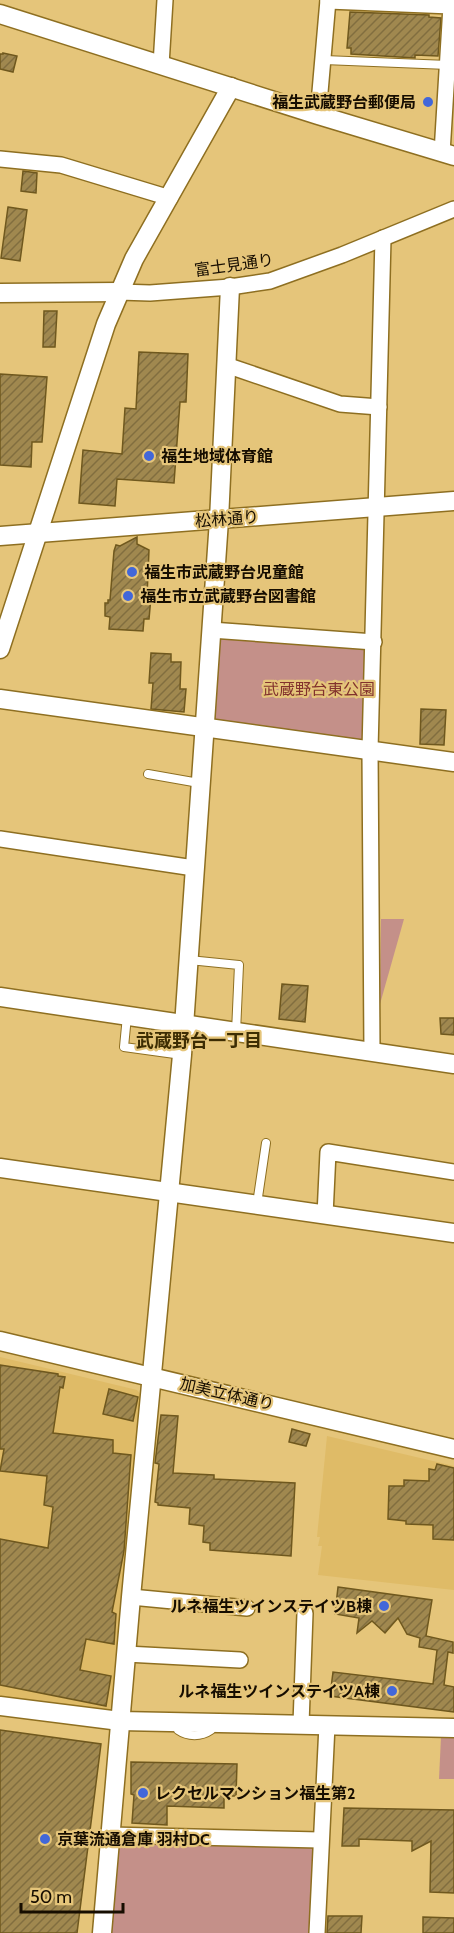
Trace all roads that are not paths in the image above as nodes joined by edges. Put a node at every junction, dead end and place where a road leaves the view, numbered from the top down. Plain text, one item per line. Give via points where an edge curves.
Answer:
1 (165, 0) edge
2 (328, 1) edge
3 (0, 14) edge
4 (324, 60) junction
5 (161, 65) junction
6 (448, 65) junction
7 (231, 87) junction
8 (318, 115) junction
9 (448, 155) edge
10 (0, 159) edge
11 (170, 198) junction
12 (454, 209) edge
13 (383, 238) junction
14 (230, 287) junction
15 (118, 292) junction
16 (0, 293) edge
17 (226, 365) junction
18 (379, 406) junction
19 (454, 501) edge
20 (376, 508) junction
21 (219, 520) junction
22 (38, 532) junction
23 (0, 536) edge
24 (211, 630) junction
25 (374, 642) junction
26 (0, 649) edge
27 (0, 699) edge
28 (206, 727) junction
29 (370, 750) junction
30 (454, 762) edge
31 (147, 774) dead end
32 (200, 783) junction
33 (0, 839) edge
34 (194, 868) junction
35 (189, 960) junction
36 (0, 997) edge
37 (127, 1016) junction
38 (184, 1024) junction
39 (236, 1032) junction
40 (372, 1052) junction
41 (182, 1055) junction
42 (454, 1064) edge
43 (266, 1143) dead end
44 (0, 1168) edge
45 (454, 1172) edge
46 (169, 1192) junction
47 (257, 1205) junction
48 (326, 1215) junction
49 (454, 1233) edge
50 (0, 1341) edge
51 (152, 1376) junction
52 (454, 1449) edge
53 (130, 1597) junction
54 (247, 1608) dead end
55 (306, 1613) dead end
56 (126, 1654) junction
57 (240, 1660) dead end
58 (0, 1706) edge
59 (120, 1721) junction
60 (301, 1724) junction
61 (327, 1725) junction
62 (454, 1728) edge
63 (110, 1835) junction
64 (320, 1840) junction
65 (102, 1933) edge
66 (317, 1933) edge

1 - 5 street
2 - 4 street
2 - 6 street via 451,6
3 - 5 street
4 - 6 lane
4 - 8 street
5 - 7 street
6 - 9 street
7 - 8 street
7 - 11 street
8 - 9 street
10 - 11 street via 61,165
11 - 15 street
12 - 13 street, 富士見通り
13 - 14 street, 富士見通り via 270,281
13 - 18 street
14 - 15 street, 富士見通り
14 - 17 street
15 - 16 street
15 - 22 street
17 - 18 street via 340,404
17 - 21 street
18 - 20 street
19 - 20 street, 松林通り
20 - 21 street, 松林通り
20 - 25 street
21 - 22 street, 松林通り
21 - 24 street
22 - 23 street, 松林通り
22 - 26 street
24 - 25 street
24 - 28 street
25 - 29 street
27 - 28 street
28 - 29 street
28 - 32 street
29 - 30 street
29 - 40 street
31 - 32 lane
32 - 34 street
33 - 34 street
34 - 35 street
35 - 38 street
35 - 39 lane via 239,965
36 - 37 street
37 - 38 street
37 - 41 lane via 124,1047
38 - 39 street
38 - 41 street
39 - 40 street
40 - 42 street
41 - 46 street
43 - 47 lane
44 - 46 street
45 - 48 street via 328,1152
46 - 47 street
46 - 51 street
47 - 48 street
48 - 49 street
50 - 51 street, 加美立体通り
51 - 52 street, 加美立体通り
51 - 53 street
53 - 54 street
53 - 56 street
55 - 60 street
56 - 57 street
56 - 59 street
58 - 59 street
59 - 60 street
59 - 63 street
60 - 61 street
61 - 62 street
61 - 64 street
63 - 64 street
63 - 65 street
64 - 66 street

